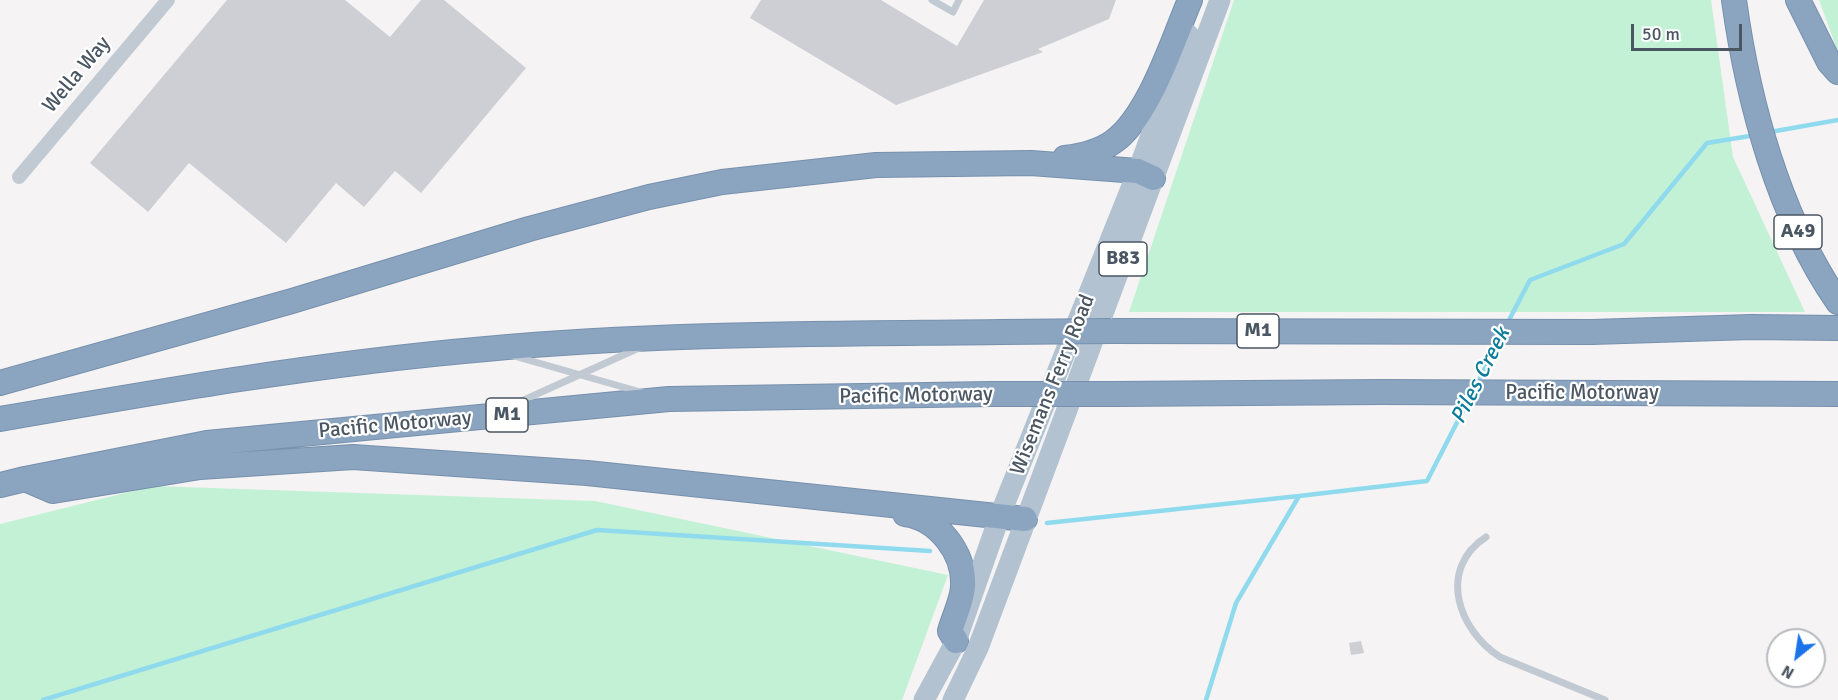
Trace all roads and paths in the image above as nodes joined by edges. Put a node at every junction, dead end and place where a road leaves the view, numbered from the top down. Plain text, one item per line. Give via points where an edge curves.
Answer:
1 (168, 0) edge
2 (932, 0) edge
3 (959, 0) edge
4 (1190, 0) edge
5 (1201, 0) edge
6 (1220, 0) edge
7 (1734, 0) edge
8 (1798, 0) edge
9 (1834, 67) edge
10 (1031, 162) junction
11 (1146, 174) junction
12 (19, 177) dead end
13 (1838, 302) edge
14 (1838, 328) edge
15 (663, 338) junction
16 (488, 348) junction
17 (580, 375) junction
18 (0, 384) edge
19 (1836, 394) edge
20 (669, 399) junction
21 (488, 416) junction
22 (0, 419) edge
23 (25, 478) junction
24 (0, 486) edge
25 (856, 501) junction
26 (1000, 515) junction
27 (1025, 519) junction
28 (1486, 537) dead end
29 (956, 641) junction
30 (924, 700) edge
31 (953, 700) edge
32 (1605, 700) edge

1 - 12 street, Wella Way
2 - 3 lane via 953,12
4 - 10 highway via 1157,78 1131,126 1113,142 1088,154 1035,158
5 - 11 main road, Wisemans Ferry Road / B83
6 - 11 main road, Wisemans Ferry Road / B83
7 - 13 highway, A49 via 1753,104 1769,156 1794,225
8 - 9 highway
10 - 11 highway
10 - 18 highway via 876,165 722,182 649,197
11 - 26 main road, Wisemans Ferry Road / B83
11 - 27 main road, Wisemans Ferry Road / B83
14 - 15 highway, M1, bridge via 1111,331
15 - 16 highway, M1
15 - 17 lane
16 - 17 lane
16 - 22 highway, M1 via 290,371
17 - 20 lane
17 - 21 lane
19 - 20 highway, Pacific Motorway / M1, bridge via 1382,392
20 - 21 highway, Pacific Motorway / M1
21 - 23 highway, Pacific Motorway / M1 via 207,443
23 - 24 highway, Pacific Motorway / M1
23 - 25 highway via 52,491 200,467 353,457 587,472
25 - 26 highway
25 - 29 highway via 859,508 916,515 946,537 963,577 950,631
26 - 27 highway
26 - 29 main road, Wisemans Ferry Road / B83
27 - 31 main road, Wisemans Ferry Road / B83 via 978,648
28 - 32 lane via 1468,554 1459,579 1459,602 1473,634 1500,657
29 - 30 main road, Wisemans Ferry Road / B83

